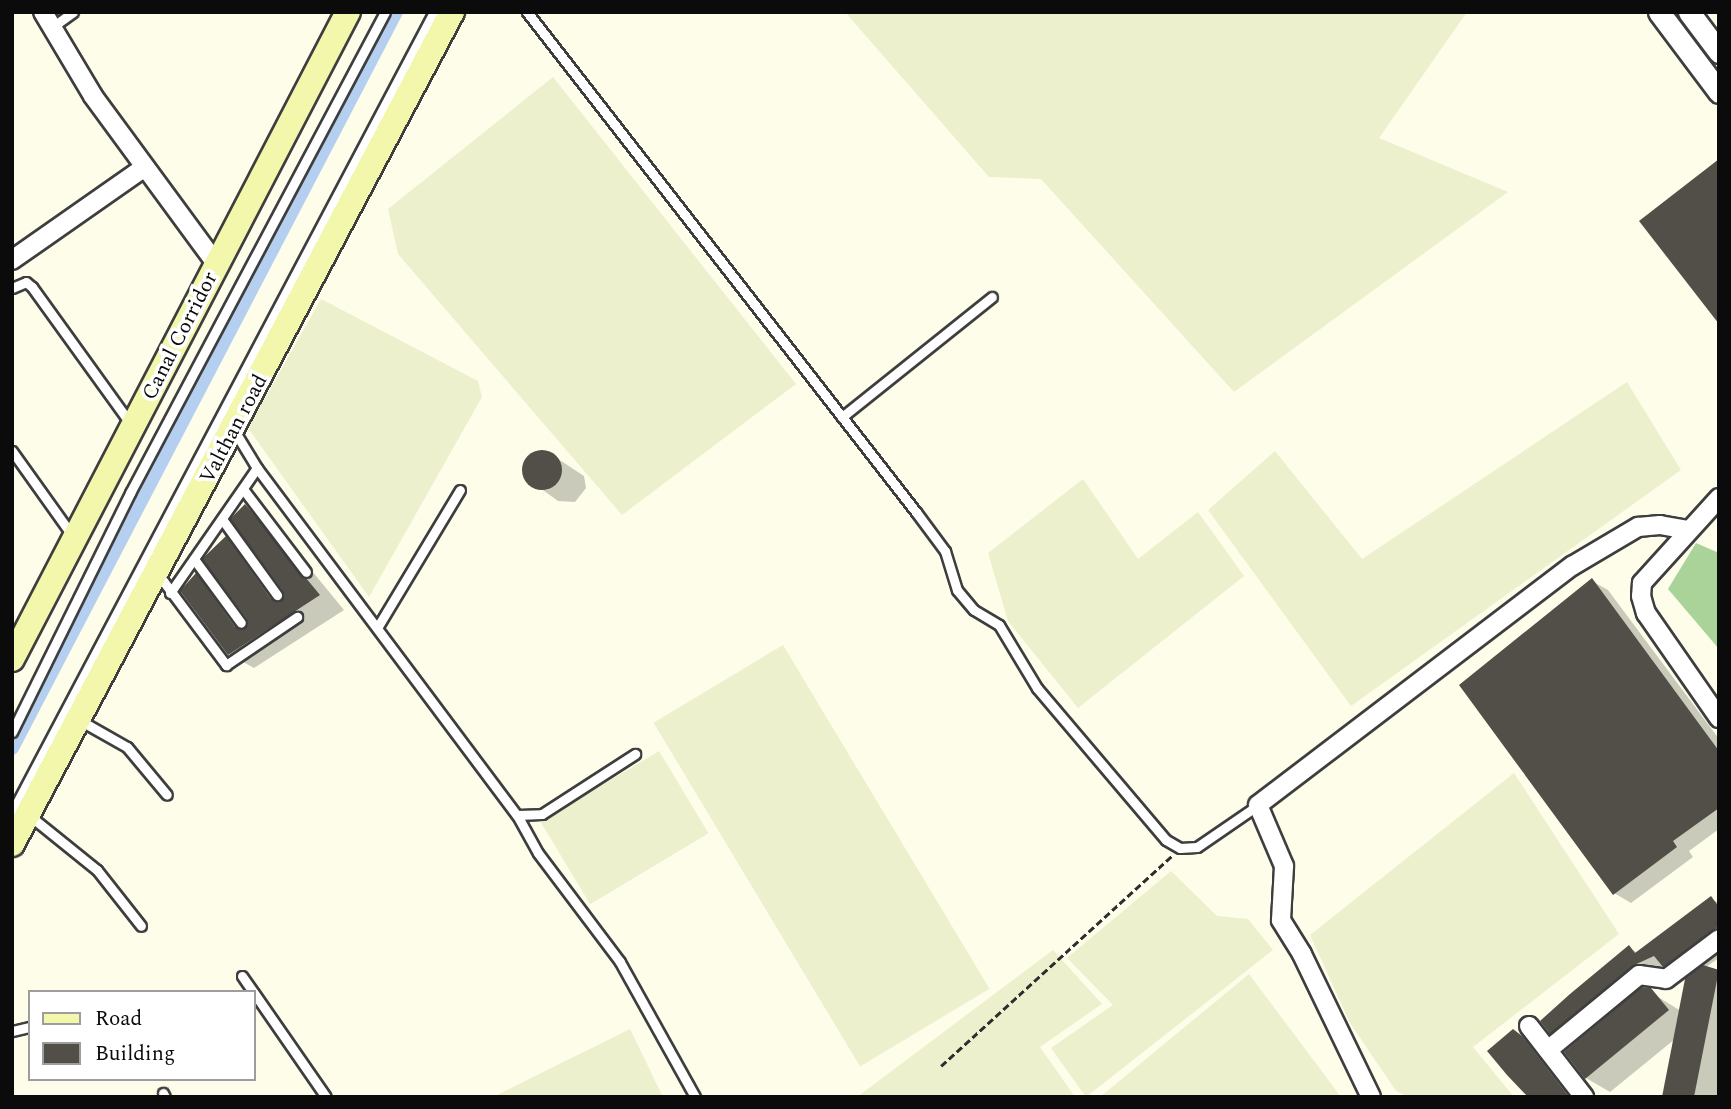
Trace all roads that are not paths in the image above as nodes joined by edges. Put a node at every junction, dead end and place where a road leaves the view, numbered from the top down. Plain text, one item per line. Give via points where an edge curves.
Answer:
1 (73, 12) edge
2 (348, 12) edge
3 (385, 12) edge
4 (434, 12) edge
5 (452, 12) edge
6 (527, 12) edge
7 (1659, 12) edge
8 (1689, 12) edge
9 (47, 20) edge
10 (1719, 52) edge
11 (1719, 92) edge
12 (145, 167) junction
13 (12, 260) edge
14 (217, 265) junction
15 (12, 288) edge
16 (992, 297) dead end
17 (842, 417) junction
18 (133, 427) junction
19 (234, 430) junction
20 (12, 451) edge
21 (257, 468) junction
22 (243, 489) junction
23 (460, 491) dead end
24 (1719, 498) edge
25 (222, 519) junction
26 (1689, 530) junction
27 (75, 539) junction
28 (194, 559) junction
29 (157, 572) junction
30 (306, 572) dead end
31 (170, 593) junction
32 (277, 595) dead end
33 (297, 617) dead end
34 (241, 623) dead end
35 (377, 628) junction
36 (12, 659) edge
37 (1719, 718) edge
38 (81, 721) junction
39 (12, 732) edge
40 (635, 754) dead end
41 (167, 795) dead end
42 (1258, 805) junction
43 (20, 813) edge
44 (517, 815) junction
45 (12, 844) edge
46 (141, 926) dead end
47 (1719, 939) edge
48 (242, 976) dead end
49 (252, 990) edge
50 (256, 996) edge
51 (1529, 1026) dead end
52 (1548, 1050) junction
53 (326, 1097) edge
54 (695, 1097) edge
55 (1371, 1097) edge
56 (1584, 1097) edge

1 - 9 lane
2 - 14 main road, Canal Corridor
3 - 39 lane via 130,493
4 - 43 lane
5 - 19 main road, Valthan road
6 - 17 lane
7 - 11 street
8 - 10 street
9 - 12 street
12 - 13 street
12 - 14 street
14 - 18 main road, Canal Corridor
15 - 18 lane via 26,282 32,287
16 - 17 lane
17 - 42 lane via 944,551 957,590 974,610 999,625 1037,688 1166,840 1180,848 1197,847
18 - 27 main road, Canal Corridor
19 - 21 lane
19 - 29 main road, Valthan road
20 - 27 lane
21 - 22 lane
21 - 35 lane
22 - 25 lane
22 - 30 lane
23 - 35 lane
24 - 26 street
25 - 28 lane
25 - 32 lane
26 - 37 street via 1642,583 1641,596 1646,612
26 - 42 street via 1639,527 1572,566
27 - 36 main road, Canal Corridor
28 - 31 lane
28 - 34 lane
29 - 31 lane
29 - 38 main road, Valthan road
31 - 33 lane via 226,665
35 - 44 lane
38 - 41 lane via 127,747
38 - 43 main road, Valthan road
40 - 44 lane via 542,814
42 - 55 street via 1284,866 1281,920
43 - 45 main road, Valthan road
43 - 46 lane via 97,870
44 - 54 lane via 538,853 620,962
47 - 52 street via 1666,979 1639,975
48 - 49 lane
50 - 53 lane
51 - 52 street
52 - 56 street

